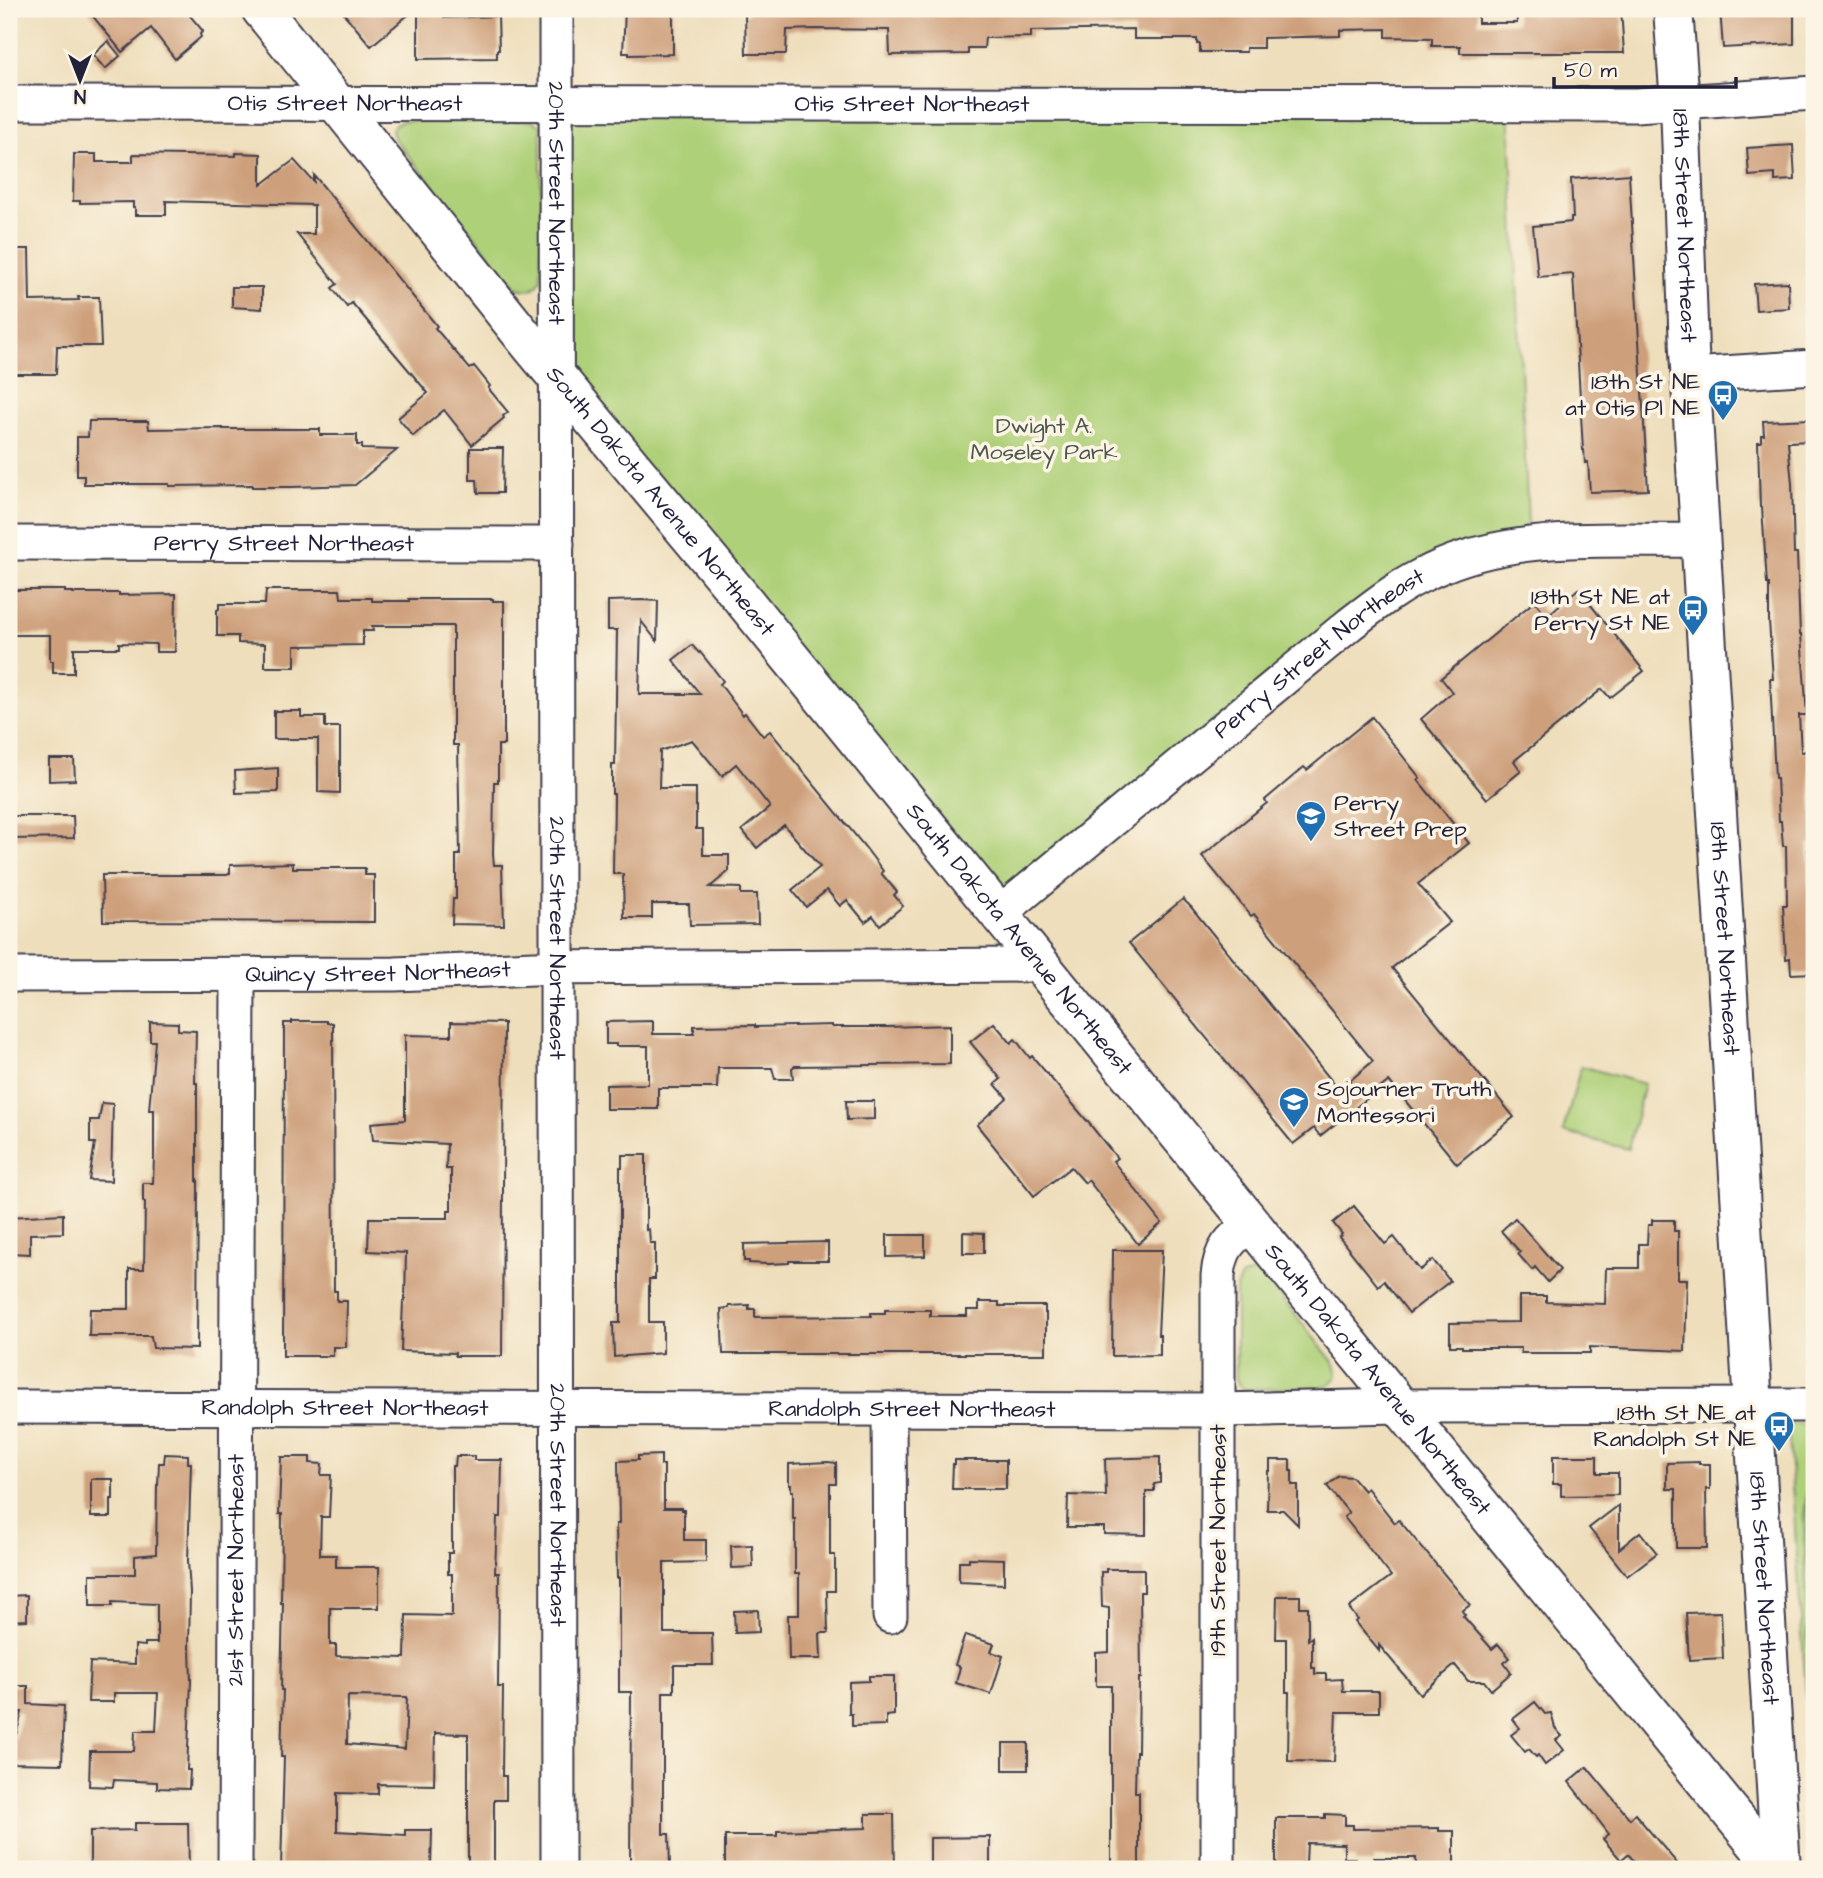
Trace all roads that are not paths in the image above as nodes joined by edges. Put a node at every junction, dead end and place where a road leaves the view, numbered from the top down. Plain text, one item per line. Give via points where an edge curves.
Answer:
1 (261, 9) edge
2 (556, 9) edge
3 (1673, 9) edge
4 (1814, 93) edge
5 (9, 103) edge
6 (1680, 103) junction
7 (338, 104) junction
8 (556, 104) junction
9 (1814, 367) edge
10 (556, 375) junction
11 (1691, 375) junction
12 (1701, 540) junction
13 (9, 542) edge
14 (557, 544) junction
15 (999, 914) junction
16 (1040, 965) junction
17 (557, 968) junction
18 (9, 975) edge
19 (239, 975) junction
20 (1251, 1224) junction
21 (1753, 1405) junction
22 (1814, 1405) edge
23 (1400, 1406) junction
24 (9, 1407) edge
25 (236, 1408) junction
26 (558, 1408) junction
27 (890, 1409) junction
28 (1218, 1410) junction
29 (890, 1616) dead end
30 (235, 1869) edge
31 (558, 1869) edge
32 (1219, 1869) edge
33 (1779, 1869) edge

1 - 7 main road, South Dakota Avenue Northeast
2 - 8 street, 20th Street Northeast
3 - 6 main road, 18th Street Northeast
4 - 6 street, Otis Street Northeast
5 - 7 street, Otis Street Northeast
6 - 8 street, Otis Street Northeast
6 - 11 main road, 18th Street Northeast
7 - 8 street, Otis Street Northeast
7 - 10 main road, South Dakota Avenue Northeast
8 - 10 street, 20th Street Northeast
9 - 11 street
10 - 14 street, 20th Street Northeast
10 - 15 main road, South Dakota Avenue Northeast
11 - 12 main road, 18th Street Northeast
12 - 15 street, Perry Street Northeast via 1524,545 1454,562 1414,579 1350,624
12 - 21 main road, 18th Street Northeast
13 - 14 street, Perry Street Northeast
14 - 17 street, 20th Street Northeast
15 - 16 main road, South Dakota Avenue Northeast
16 - 17 street, Quincy Street Northeast
16 - 20 main road, South Dakota Avenue Northeast
17 - 19 street, Quincy Street Northeast
17 - 26 street, 20th Street Northeast
18 - 19 street, Quincy Street Northeast
19 - 25 street, 21st Street Northeast
20 - 23 main road, South Dakota Avenue Northeast
20 - 28 street, 19th Street Northeast via 1226,1245 1219,1265
21 - 22 street, Randolph Street Northeast
21 - 23 street, Randolph Street Northeast
21 - 33 main road, 18th Street Northeast
23 - 28 street, Randolph Street Northeast
23 - 33 main road, South Dakota Avenue Northeast
24 - 25 street, Randolph Street Northeast
25 - 26 street, Randolph Street Northeast
25 - 30 street, 21st Street Northeast
26 - 27 street, Randolph Street Northeast
26 - 31 street, 20th Street Northeast
27 - 28 street, Randolph Street Northeast
27 - 29 street
28 - 32 street, 19th Street Northeast

